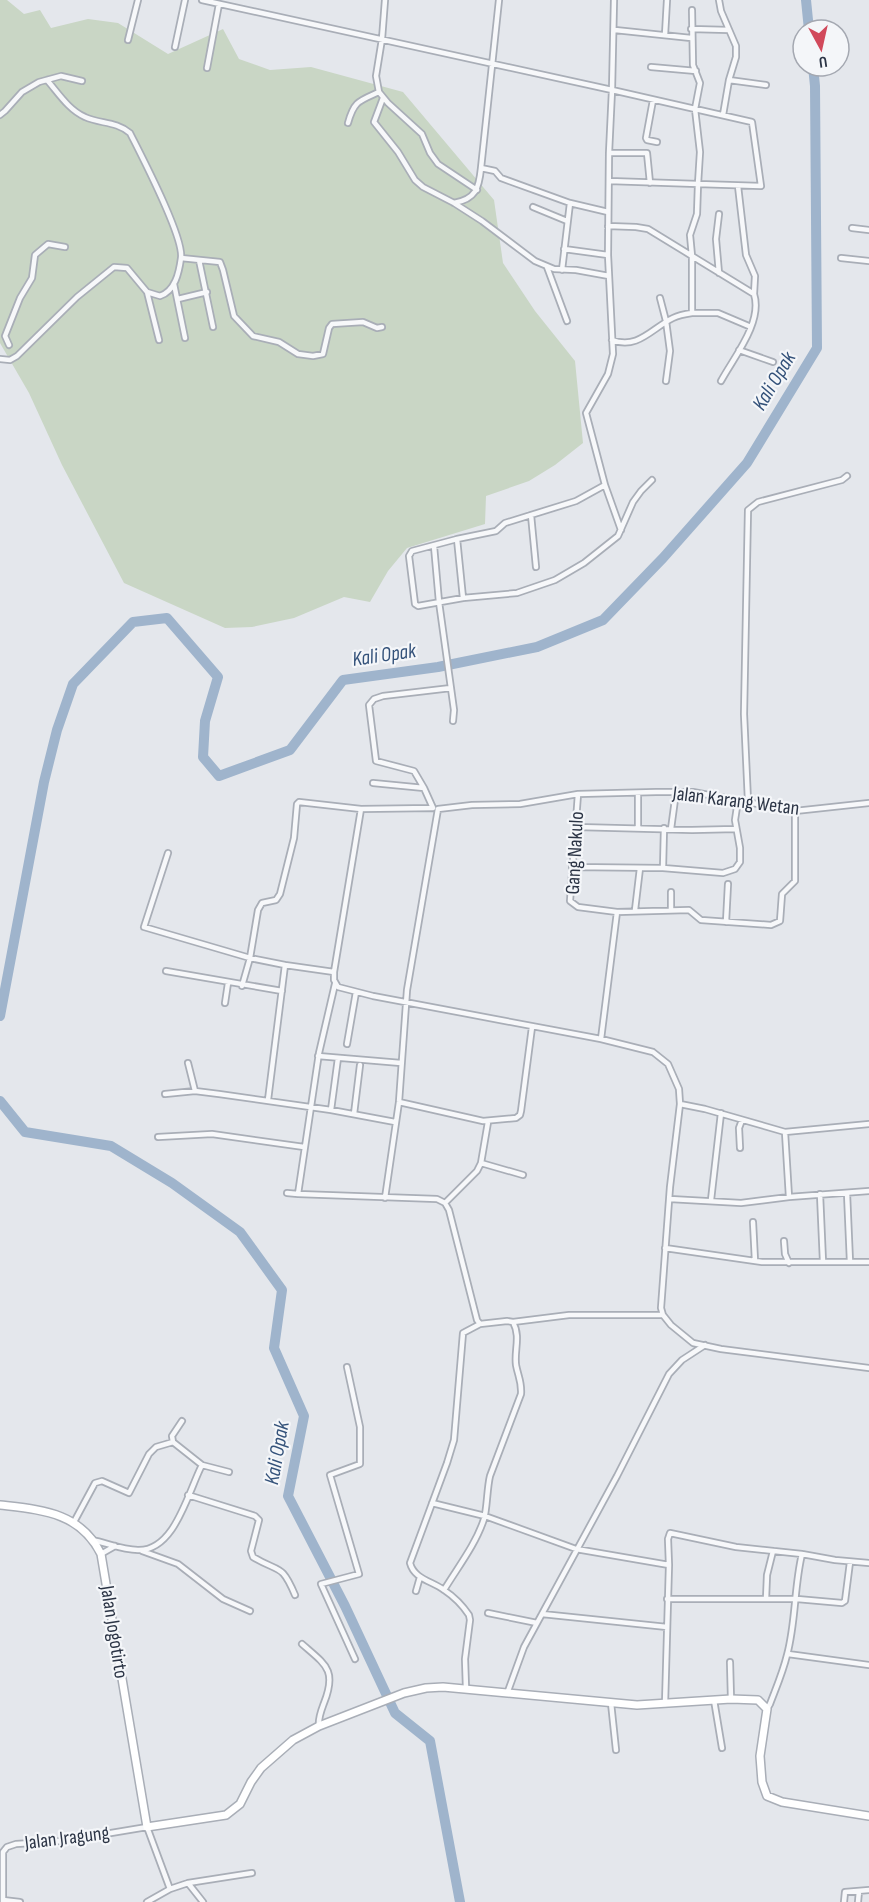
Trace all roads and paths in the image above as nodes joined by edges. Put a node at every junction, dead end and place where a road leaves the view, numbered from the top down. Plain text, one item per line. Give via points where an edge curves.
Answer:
1 (138, 0) edge
2 (185, 0) edge
3 (202, 0) edge
4 (385, 0) edge
5 (499, 0) edge
6 (614, 0) edge
7 (667, 0) edge
8 (719, 0) edge
9 (219, 4) junction
10 (692, 10) dead end
11 (691, 29) junction
12 (615, 30) junction
13 (729, 30) junction
14 (665, 35) junction
15 (691, 38) junction
16 (382, 39) junction
17 (128, 40) dead end
18 (175, 47) dead end
19 (493, 64) junction
20 (651, 67) dead end
21 (207, 68) dead end
22 (696, 71) junction
23 (47, 80) junction
24 (729, 80) junction
25 (82, 81) dead end
26 (766, 85) dead end
27 (612, 90) junction
28 (379, 92) junction
29 (383, 98) junction
30 (653, 100) junction
31 (695, 109) junction
32 (0, 115) edge
33 (723, 115) junction
34 (348, 123) dead end
35 (657, 142) dead end
36 (609, 153) junction
37 (481, 168) junction
38 (609, 181) junction
39 (650, 183) junction
40 (698, 184) junction
41 (738, 186) junction
42 (477, 190) junction
43 (454, 203) junction
44 (570, 203) junction
45 (533, 207) dead end
46 (608, 212) junction
47 (719, 214) dead end
48 (567, 221) junction
49 (608, 226) junction
50 (852, 228) dead end
51 (869, 230) edge
52 (64, 247) dead end
53 (564, 249) junction
54 (608, 255) junction
55 (692, 256) junction
56 (181, 258) junction
57 (841, 258) dead end
58 (199, 260) junction
59 (869, 261) edge
60 (547, 267) junction
61 (562, 270) junction
62 (719, 273) junction
63 (609, 276) junction
64 (174, 284) junction
65 (147, 292) junction
66 (207, 292) junction
67 (754, 294) junction
68 (660, 298) dead end
69 (178, 299) junction
70 (692, 312) junction
71 (567, 321) dead end
72 (666, 321) junction
73 (213, 327) dead end
74 (382, 327) dead end
75 (751, 327) junction
76 (0, 330) edge
77 (5, 336) junction
78 (185, 338) dead end
79 (159, 340) dead end
80 (612, 340) junction
81 (9, 345) dead end
82 (740, 350) junction
83 (0, 359) edge
84 (773, 362) dead end
85 (666, 381) dead end
86 (721, 381) dead end
87 (847, 476) dead end
88 (652, 480) dead end
89 (605, 484) junction
90 (531, 515) junction
91 (621, 530) junction
92 (457, 539) junction
93 (434, 546) junction
94 (536, 567) dead end
95 (463, 598) junction
96 (439, 602) junction
97 (451, 688) junction
98 (453, 721) dead end
99 (373, 783) dead end
100 (424, 789) junction
101 (676, 792) junction
102 (638, 793) junction
103 (578, 794) junction
104 (738, 800) junction
105 (748, 801) junction
106 (869, 803) edge
107 (432, 808) junction
108 (361, 809) junction
109 (438, 809) junction
110 (795, 811) junction
111 (577, 827) junction
112 (638, 827) junction
113 (664, 828) junction
114 (671, 829) junction
115 (736, 829) junction
116 (168, 854) dead end
117 (572, 867) junction
118 (640, 868) junction
119 (663, 868) junction
120 (728, 884) dead end
121 (671, 892) dead end
122 (671, 909) junction
123 (635, 910) junction
124 (617, 912) junction
125 (726, 922) junction
126 (250, 958) junction
127 (285, 965) junction
128 (166, 971) dead end
129 (334, 972) junction
130 (228, 983) junction
131 (335, 984) junction
132 (242, 986) junction
133 (282, 991) junction
134 (356, 992) junction
135 (406, 1002) junction
136 (225, 1003) dead end
137 (532, 1027) junction
138 (601, 1039) junction
139 (347, 1044) dead end
140 (318, 1056) junction
141 (338, 1058) junction
142 (188, 1063) dead end
143 (401, 1063) junction
144 (360, 1065) dead end
145 (195, 1091) junction
146 (165, 1094) dead end
147 (268, 1100) junction
148 (399, 1102) junction
149 (680, 1104) junction
150 (310, 1107) junction
151 (331, 1110) junction
152 (721, 1113) junction
153 (354, 1114) junction
154 (742, 1120) junction
155 (395, 1122) junction
156 (488, 1122) junction
157 (869, 1124) edge
158 (785, 1132) junction
159 (158, 1137) dead end
160 (304, 1147) junction
161 (740, 1148) dead end
162 (481, 1163) junction
163 (523, 1174) dead end
164 (869, 1191) edge
165 (287, 1192) dead end
166 (847, 1193) junction
167 (298, 1194) junction
168 (820, 1194) junction
169 (385, 1197) junction
170 (789, 1197) junction
171 (670, 1199) junction
172 (711, 1200) junction
173 (445, 1203) junction
174 (753, 1222) dead end
175 (784, 1241) dead end
176 (665, 1248) junction
177 (755, 1261) junction
178 (823, 1262) junction
179 (850, 1262) junction
180 (869, 1262) edge
181 (789, 1263) junction
182 (663, 1315) junction
183 (513, 1322) junction
184 (480, 1324) junction
185 (705, 1345) junction
186 (347, 1367) dead end
187 (869, 1368) edge
188 (182, 1421) dead end
189 (173, 1442) junction
190 (202, 1465) junction
191 (229, 1472) dead end
192 (188, 1495) junction
193 (432, 1503) junction
194 (0, 1505) edge
195 (485, 1516) junction
196 (74, 1522) junction
197 (92, 1540) junction
198 (115, 1546) junction
199 (576, 1549) junction
200 (139, 1550) junction
201 (773, 1551) junction
202 (101, 1554) junction
203 (802, 1554) junction
204 (850, 1562) junction
205 (869, 1563) edge
206 (669, 1565) junction
207 (420, 1576) junction
208 (444, 1590) junction
209 (416, 1591) dead end
210 (295, 1595) dead end
211 (667, 1599) junction
212 (766, 1599) junction
213 (796, 1599) junction
214 (250, 1611) dead end
215 (488, 1613) dead end
216 (542, 1614) junction
217 (537, 1623) junction
218 (667, 1627) junction
219 (302, 1644) dead end
220 (788, 1654) junction
221 (355, 1659) dead end
222 (730, 1662) dead end
223 (869, 1665) edge
224 (466, 1688) junction
225 (508, 1691) junction
226 (730, 1699) junction
227 (714, 1700) junction
228 (611, 1703) junction
229 (665, 1704) junction
230 (766, 1709) junction
231 (319, 1726) junction
232 (722, 1748) dead end
233 (616, 1750) dead end
234 (869, 1816) edge
235 (147, 1827) junction
236 (252, 1873) dead end
237 (188, 1883) junction
238 (170, 1889) junction
239 (869, 1890) edge
240 (859, 1891) junction
241 (3, 1901) edge
242 (20, 1902) edge
243 (147, 1902) edge
244 (203, 1902) edge
245 (844, 1902) edge
246 (858, 1902) edge

1 - 17 street
2 - 18 street
3 - 9 street
4 - 16 street
5 - 19 street
6 - 12 street
7 - 14 street
8 - 13 street
9 - 16 street
9 - 21 street
10 - 11 street
11 - 13 street
11 - 15 street
12 - 14 street
12 - 27 street
13 - 24 street via 736,57
14 - 15 street
15 - 22 street
16 - 19 street
16 - 28 street via 376,76
19 - 27 street
19 - 37 street
20 - 22 street
22 - 31 street via 700,83
23 - 25 street via 61,76
23 - 32 street via 22,92
23 - 56 street via 69,107 82,116 118,125 130,133 172,221
24 - 26 street
24 - 33 street
27 - 30 street
27 - 36 street
28 - 29 street
28 - 34 street via 353,106
29 - 42 street via 422,134 438,164
29 - 43 street via 374,122 415,180
30 - 31 street
30 - 35 street via 646,138
31 - 33 street
31 - 40 street via 700,152
33 - 41 street via 752,122 761,186
36 - 38 street
36 - 39 street via 647,153
37 - 42 street
37 - 44 street
38 - 39 street
38 - 46 street
39 - 40 street
40 - 41 street
40 - 55 street via 697,214 690,235
41 - 67 street via 742,229 755,276
42 - 43 street via 471,198
43 - 60 street
44 - 46 street
44 - 48 street
45 - 48 street
46 - 49 street
47 - 62 street
48 - 53 street
49 - 54 street
49 - 55 street via 648,229
50 - 51 street
52 - 77 street via 48,244 35,255 32,278
53 - 54 street
53 - 61 street
54 - 63 street
55 - 62 street
55 - 70 street
56 - 58 street
56 - 64 street
57 - 59 street
58 - 66 street
58 - 74 street via 221,264 232,312 244,328 293,352 323,354 329,328 335,323 363,322
60 - 61 street
60 - 71 street
61 - 63 street
62 - 67 street
63 - 80 street
64 - 65 street via 160,296
64 - 69 street
65 - 79 street
65 - 83 street via 127,268 114,267 17,356
66 - 69 street
66 - 73 street
67 - 75 street
68 - 72 street
69 - 78 street
70 - 72 street
70 - 75 street via 718,313
72 - 80 street via 629,344
72 - 85 street via 670,357
75 - 82 street
76 - 77 street
77 - 81 street
80 - 89 street via 608,374 586,413
82 - 84 street
82 - 86 street
87 - 105 street via 763,500 748,510 744,714
88 - 91 street via 633,502
89 - 90 street via 576,501
89 - 91 street
90 - 92 street via 505,523 496,531
90 - 94 street
91 - 95 street via 584,563 555,580 517,593
92 - 93 street
92 - 95 street
93 - 96 street
93 - 96 street via 412,551 409,556 415,604
95 - 96 street
96 - 97 street
97 - 98 street
97 - 100 street via 383,696 369,705 376,761 414,771
99 - 100 street
100 - 107 street
101 - 102 street, Jalan Karang Wetan
101 - 104 street, Jalan Karang Wetan
101 - 114 street
102 - 103 street, Jalan Karang Wetan
102 - 112 street
103 - 109 street, Jalan Karang Wetan via 532,803
103 - 111 street, Gang Nakulo
104 - 105 street, Jalan Karang Wetan
104 - 115 street
105 - 110 street, Jalan Karang Wetan
106 - 110 street, Jalan Karang Wetan
107 - 108 street, Jalan Karang Wetan
107 - 109 street, Jalan Karang Wetan
108 - 126 street, Jalan Karang Wetan via 303,801 297,804 294,838 280,894 276,900 262,903 258,910
108 - 129 street
109 - 135 street
110 - 125 street via 795,881 782,894 780,921 771,925
111 - 112 street
111 - 117 street, Gang Nakulo
112 - 113 street
113 - 114 street
113 - 119 street
114 - 115 street
115 - 119 street via 740,862 735,869 723,873
116 - 126 street via 144,927
117 - 118 street
117 - 124 street, Gang Nakulo via 570,901 579,907
118 - 119 street
118 - 123 street
120 - 125 street
121 - 122 street
122 - 123 street
122 - 125 street via 688,910 701,920
123 - 124 street
124 - 138 street
126 - 127 street
126 - 132 street
127 - 129 street
127 - 133 street
128 - 130 street
129 - 131 street
130 - 132 street
130 - 136 street
131 - 134 street
131 - 140 street
132 - 133 street
133 - 147 street
134 - 135 street
134 - 139 street
135 - 137 street
135 - 143 street
137 - 138 street
137 - 156 street via 520,1115
138 - 149 street via 646,1049 662,1058 677,1082
140 - 141 street
140 - 150 street
141 - 143 street
141 - 151 street
142 - 145 street
143 - 148 street
144 - 153 street
145 - 146 street
145 - 147 street
147 - 150 street
148 - 155 street
148 - 156 street
149 - 152 street
149 - 171 street
150 - 151 street
150 - 160 street
151 - 153 street
152 - 154 street
152 - 172 street
153 - 155 street
154 - 158 street
154 - 161 street
155 - 169 street
156 - 162 street
157 - 158 street
158 - 170 street
159 - 160 street via 212,1134
160 - 167 street
162 - 163 street
162 - 173 street
164 - 166 street
165 - 167 street
166 - 168 street
166 - 179 street
167 - 169 street
168 - 170 street
168 - 178 street
169 - 173 street via 437,1199
170 - 172 street via 752,1202
171 - 172 street
171 - 176 street
173 - 184 street
174 - 177 street
175 - 181 street
176 - 177 street
176 - 182 street
177 - 181 street
178 - 179 street
178 - 181 street
179 - 180 street
182 - 183 street via 568,1316
182 - 185 street via 693,1343
183 - 184 street
183 - 195 street via 521,1394 490,1476
184 - 193 street via 466,1330 461,1338 454,1440
185 - 187 street
185 - 199 street via 671,1371
186 - 221 street via 360,1427 360,1464 330,1475 359,1574 321,1584
188 - 189 street via 172,1436
189 - 190 street
189 - 196 street via 149,1454 129,1493 102,1481 95,1483
190 - 191 street
190 - 192 street
192 - 200 street via 168,1535 154,1547
192 - 210 street via 260,1520 251,1551 253,1557 282,1571
193 - 195 street
193 - 207 street via 410,1563
194 - 196 street, Jalan Jogotirto via 57,1514
195 - 199 street
195 - 208 street
196 - 197 street, Jalan Jogotirto
197 - 198 street
197 - 202 street, Jalan Jogotirto
198 - 200 street
198 - 202 street
199 - 206 street
199 - 216 street
200 - 214 street via 178,1564 224,1599
201 - 203 street
201 - 206 street via 736,1547 674,1532 668,1539
201 - 212 street
202 - 235 street, Jalan Jogotirto
203 - 204 street
203 - 213 street
204 - 205 street
204 - 213 street via 843,1603
206 - 211 street
207 - 208 street
207 - 209 street
208 - 224 street via 465,1609 470,1620
211 - 212 street
211 - 218 street
212 - 213 street
213 - 220 street
215 - 217 street
216 - 217 street
216 - 218 street
217 - 225 street
218 - 229 street
219 - 231 street via 326,1665 331,1677
220 - 223 street
220 - 230 street
222 - 226 street
224 - 225 street
224 - 231 street via 426,1688 404,1693
225 - 228 street
226 - 227 street
226 - 230 street via 758,1700
227 - 229 street
227 - 232 street
228 - 229 street
228 - 233 street
230 - 234 street via 760,1756 767,1796 782,1802
231 - 235 street via 276,1753 251,1782 240,1804 226,1815
235 - 238 street
235 - 241 street, Jalan Jragung via 7,1847 3,1852
236 - 237 street
237 - 238 street
237 - 244 street
238 - 243 street
239 - 240 street
240 - 245 street via 845,1892
240 - 246 street
241 - 242 street

